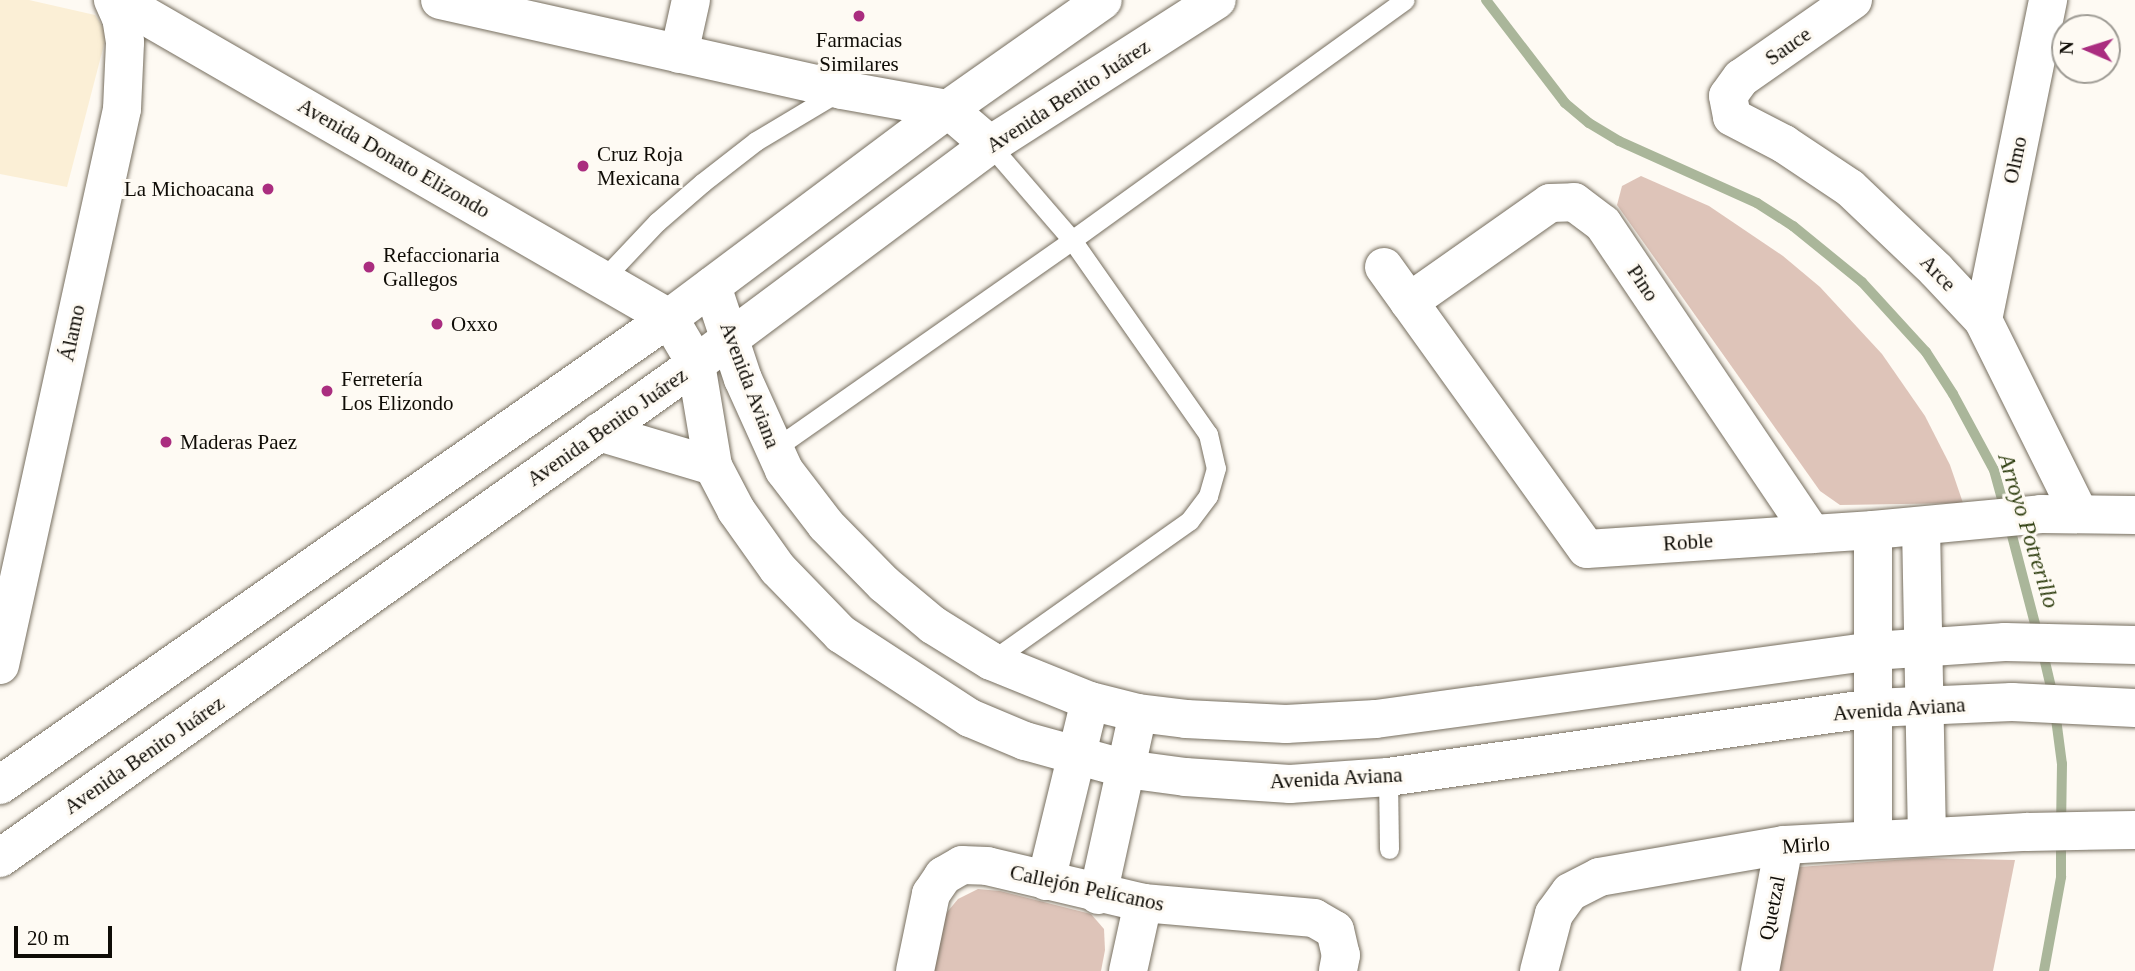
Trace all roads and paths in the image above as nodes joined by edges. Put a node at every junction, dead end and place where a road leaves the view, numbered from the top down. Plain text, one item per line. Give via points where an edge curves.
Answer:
1 (115, 0) edge
2 (440, 0) edge
3 (691, 0) edge
4 (1103, 0) edge
5 (1217, 0) edge
6 (1405, 0) edge
7 (1853, 0) edge
8 (2048, 0) edge
9 (678, 54) junction
10 (842, 90) junction
11 (1728, 96) joint
12 (948, 109) junction
13 (990, 145) junction
14 (1072, 240) junction
15 (1384, 267) dead end
16 (604, 278) junction
17 (712, 286) junction
18 (1409, 302) junction
19 (669, 318) junction
20 (1983, 320) junction
21 (731, 338) junction
22 (696, 363) junction
23 (599, 432) junction
24 (774, 449) junction
25 (713, 466) junction
26 (2078, 513) junction
27 (2135, 515) edge
28 (1922, 526) junction
29 (1873, 530) junction
30 (1812, 534) junction
31 (2135, 645) edge
32 (1924, 646) junction
33 (1873, 650) junction
34 (991, 661) junction
35 (0, 665) edge
36 (1090, 701) junction
37 (1924, 705) junction
38 (2118, 707) edge
39 (1873, 708) junction
40 (1138, 713) junction
41 (1076, 757) junction
42 (1126, 769) junction
43 (1388, 777) junction
44 (0, 785) edge
45 (2120, 830) edge
46 (1927, 837) junction
47 (1872, 840) junction
48 (1784, 845) junction
49 (1389, 849) dead end
50 (1, 856) edge
51 (1046, 881) junction
52 (1098, 895) junction
53 (1143, 903) junction
54 (915, 971) edge
55 (1128, 971) edge
56 (1338, 971) edge
57 (1539, 971) edge
58 (1760, 971) edge

1 - 16 street, Avenida Donato Elizondo
1 - 35 street, Álamo via 125,42 122,109
2 - 9 street
3 - 9 street
4 - 12 street
5 - 13 street, Avenida Benito Juárez
6 - 14 lane
7 - 11 street, Sauce via 1741,78
8 - 20 street, Olmo
9 - 10 street
10 - 12 street
10 - 16 lane via 756,141 702,183
11 - 20 street, Arce via 1732,117 1784,144 1850,188
12 - 13 street
12 - 17 street
13 - 14 lane
13 - 21 street, Avenida Benito Juárez
14 - 24 lane
14 - 34 lane via 1208,435 1216,468 1208,496 1189,521
15 - 18 street, Roble
16 - 19 street, Avenida Donato Elizondo
17 - 19 street
17 - 21 street, Avenida Aviana
18 - 30 street, Roble via 1587,549
18 - 30 street, Pino via 1550,203 1574,202 1603,224
19 - 22 street
19 - 44 street
20 - 26 street, Arce
21 - 22 street, Avenida Benito Juárez
21 - 24 street, Avenida Aviana
22 - 23 street, Avenida Benito Juárez
22 - 25 street, Avenida Aviana
23 - 25 street
23 - 50 street, Avenida Benito Juárez
24 - 34 street, Avenida Aviana via 784,470 826,525 884,583 933,625
25 - 41 street, Avenida Aviana via 736,510 778,569 841,634 970,718
26 - 27 street, Roble
26 - 28 street, Roble
28 - 29 street, Roble
28 - 32 street
29 - 30 street, Roble
29 - 33 street
31 - 32 street, Avenida Aviana via 2005,642
32 - 33 street, Avenida Aviana
32 - 37 street
33 - 39 street
33 - 40 street, Avenida Aviana via 1376,719 1286,724
34 - 36 street, Avenida Aviana
36 - 40 street, Avenida Aviana
36 - 41 street
37 - 38 street, Avenida Aviana via 2012,702
37 - 39 street, Avenida Aviana
37 - 46 street
39 - 43 street, Avenida Aviana
39 - 47 street
40 - 42 street
41 - 42 street, Avenida Aviana
41 - 51 street
42 - 43 street, Avenida Aviana via 1290,784
42 - 52 street
43 - 49 lane
45 - 46 street, Mirlo
46 - 47 street, Mirlo
47 - 48 street, Mirlo
48 - 57 street, Mirlo via 1599,877 1570,892 1554,914
48 - 58 street, Quetzal
51 - 52 street, Callejón Pelícanos
51 - 54 street, Callejón Pelícanos via 987,866 962,865 943,876 931,894
52 - 53 street, Callejón Pelícanos
53 - 55 street
53 - 56 street, Callejón Pelícanos via 1314,918 1335,930 1341,955

